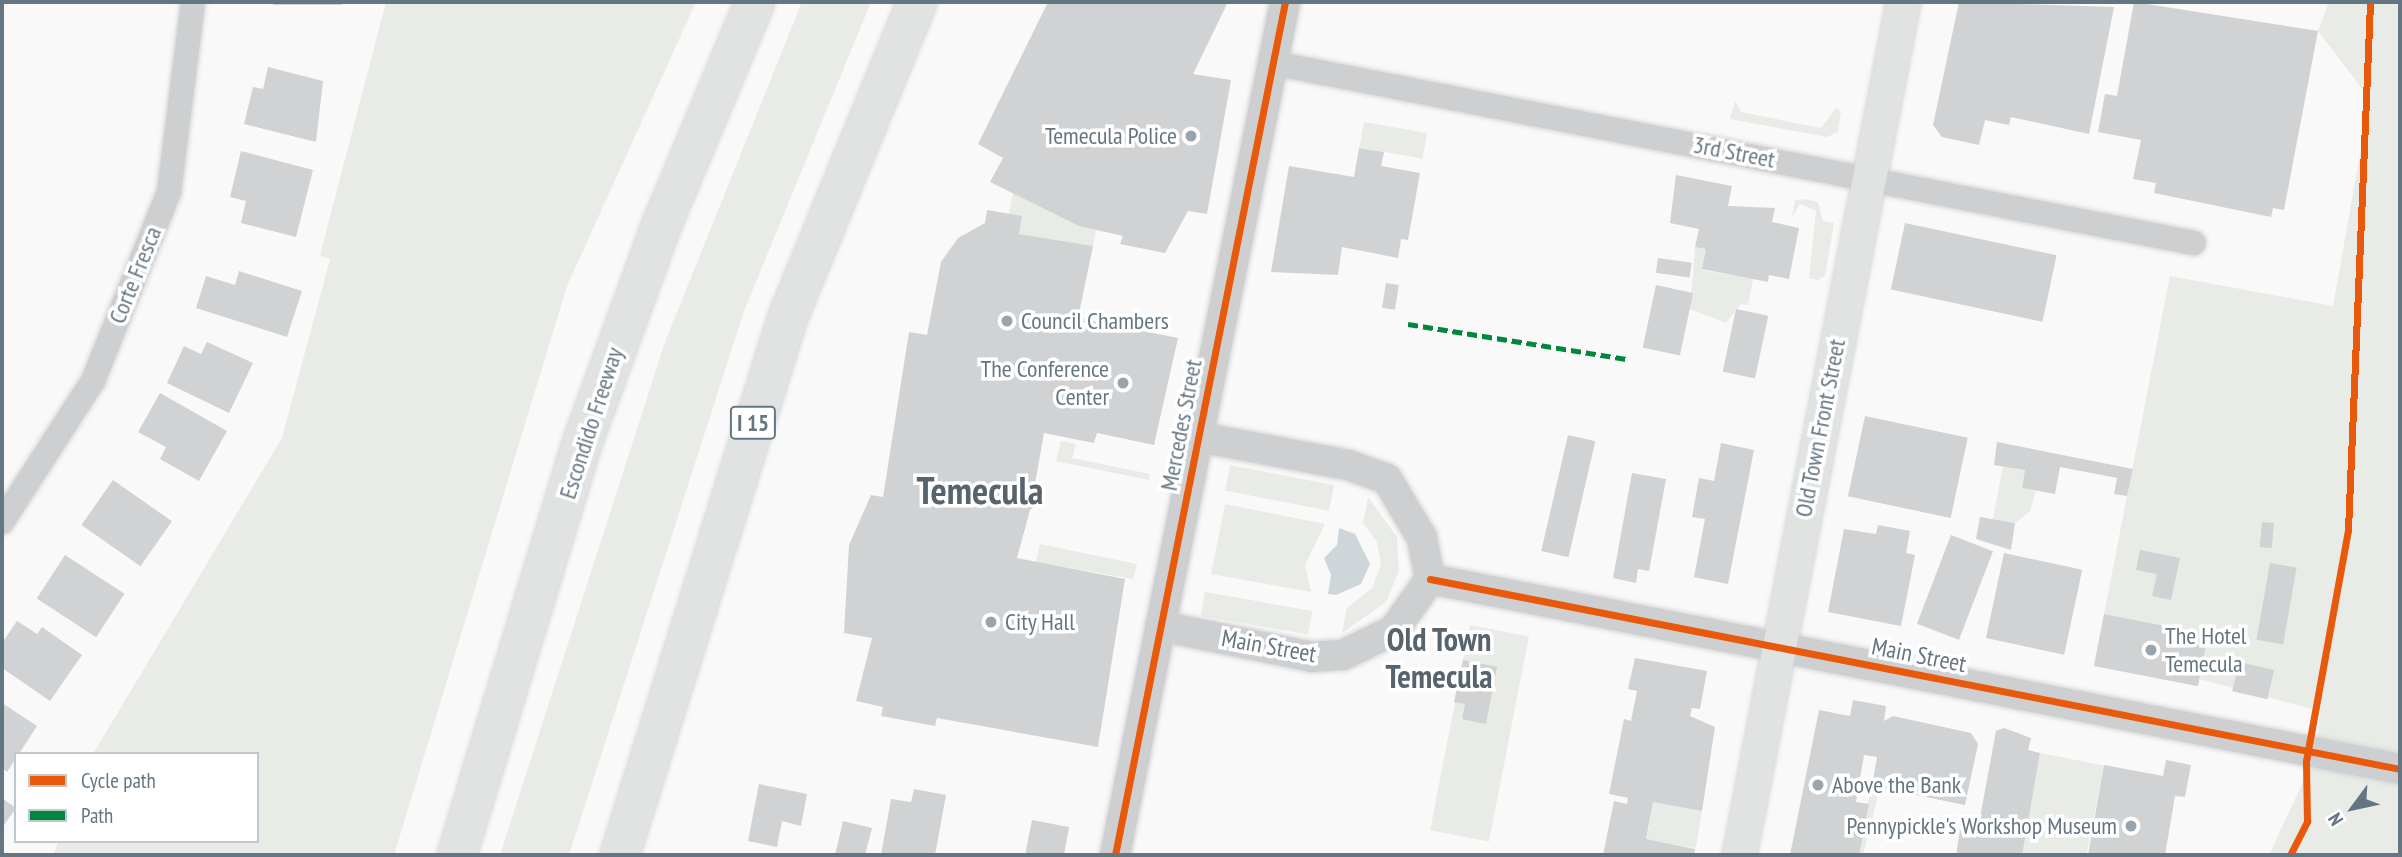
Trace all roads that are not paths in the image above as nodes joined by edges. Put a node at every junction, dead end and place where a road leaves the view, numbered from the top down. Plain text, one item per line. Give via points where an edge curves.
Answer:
1 (192, 2) edge
2 (755, 2) edge
3 (917, 2) edge
4 (1285, 2) edge
5 (1903, 2) edge
6 (1273, 63) junction
7 (1867, 178) junction
8 (2194, 243) dead end
9 (1199, 437) junction
10 (2, 522) edge
11 (1430, 579) junction
12 (1160, 625) junction
13 (1779, 647) junction
14 (2400, 769) edge
15 (457, 855) edge
16 (620, 855) edge
17 (1115, 855) edge
18 (1739, 855) edge

1 - 10 street, Corte Fresca via 169,192 93,381
2 - 15 highway, Escondido Freeway via 705,114 592,415
3 - 16 highway, I 15 via 789,317
4 - 6 street, Mercedes Street
5 - 7 main road, Old Town Front Street
6 - 7 street, 3rd Street
6 - 9 street, Mercedes Street
7 - 8 street, 3rd Street
7 - 13 main road, Old Town Front Street
9 - 11 street via 1348,465 1387,479 1422,538
9 - 12 street, Mercedes Street
11 - 12 street, Main Street via 1394,630 1343,655 1312,657
11 - 13 street, Main Street
12 - 17 street, Mercedes Street
13 - 14 street, Main Street
13 - 18 main road, Old Town Front Street

